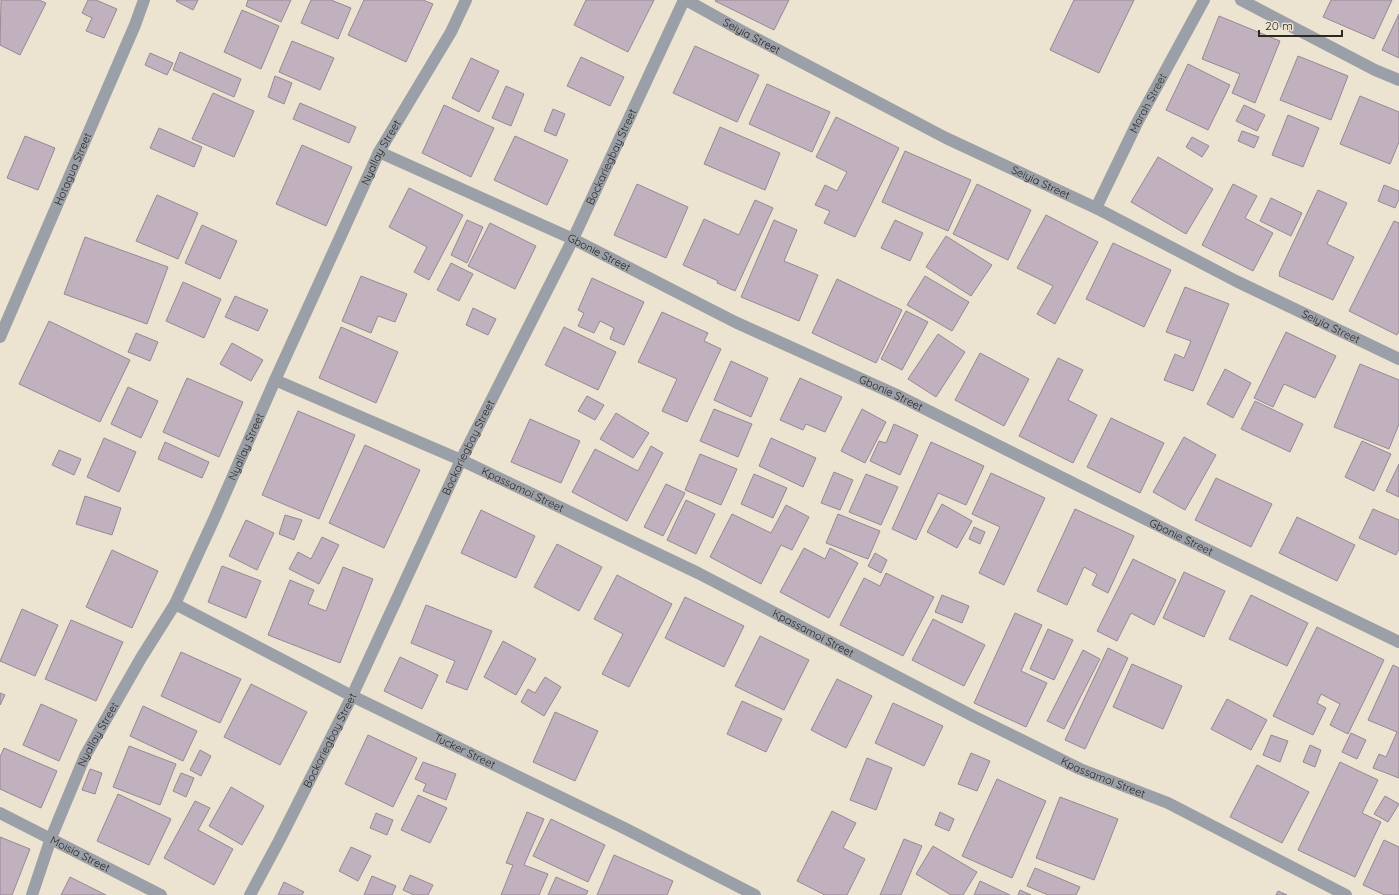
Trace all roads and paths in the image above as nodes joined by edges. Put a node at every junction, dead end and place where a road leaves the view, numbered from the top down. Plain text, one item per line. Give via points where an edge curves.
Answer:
1 (144, 0) edge
2 (466, 0) edge
3 (685, 0) edge
4 (1204, 0) edge
5 (1241, 0) edge
6 (1399, 80) edge
7 (379, 152) junction
8 (1096, 208) junction
9 (573, 239) junction
10 (0, 337) edge
11 (1399, 359) edge
12 (275, 380) junction
13 (461, 460) junction
14 (175, 604) junction
15 (1399, 642) edge
16 (352, 696) junction
17 (0, 812) edge
18 (51, 838) junction
19 (32, 895) edge
20 (161, 895) edge
21 (250, 895) edge
22 (755, 895) edge
23 (1346, 895) edge

1 - 10 street, Hotagua Street
2 - 7 street, Nyallay Street via 451,32
3 - 8 street, Seiyia Street via 946,138
3 - 9 street, Bockariegbay Street
4 - 8 street, Marah Street via 1138,121
5 - 6 street
7 - 9 street, Gbonie Street
7 - 12 street, Nyallay Street
8 - 11 street, Seiyia Street via 1236,281
9 - 13 street, Bockariegbay Street
9 - 15 street, Gbonie Street via 735,322 899,396
12 - 13 street, Kpassamoi Street
12 - 14 street, Nyallay Street
13 - 16 street, Bockariegbay Street
13 - 23 street, Kpassamoi Street via 698,573 1080,769 1168,803
14 - 16 street, Tucker Street
14 - 18 street, Nyallay Street via 85,756
16 - 21 street, Bockariegbay Street
16 - 22 street, Tucker Street via 624,828
17 - 18 street, Moisia Street
18 - 19 street, Nyallay Street
18 - 20 street, Moisia Street

